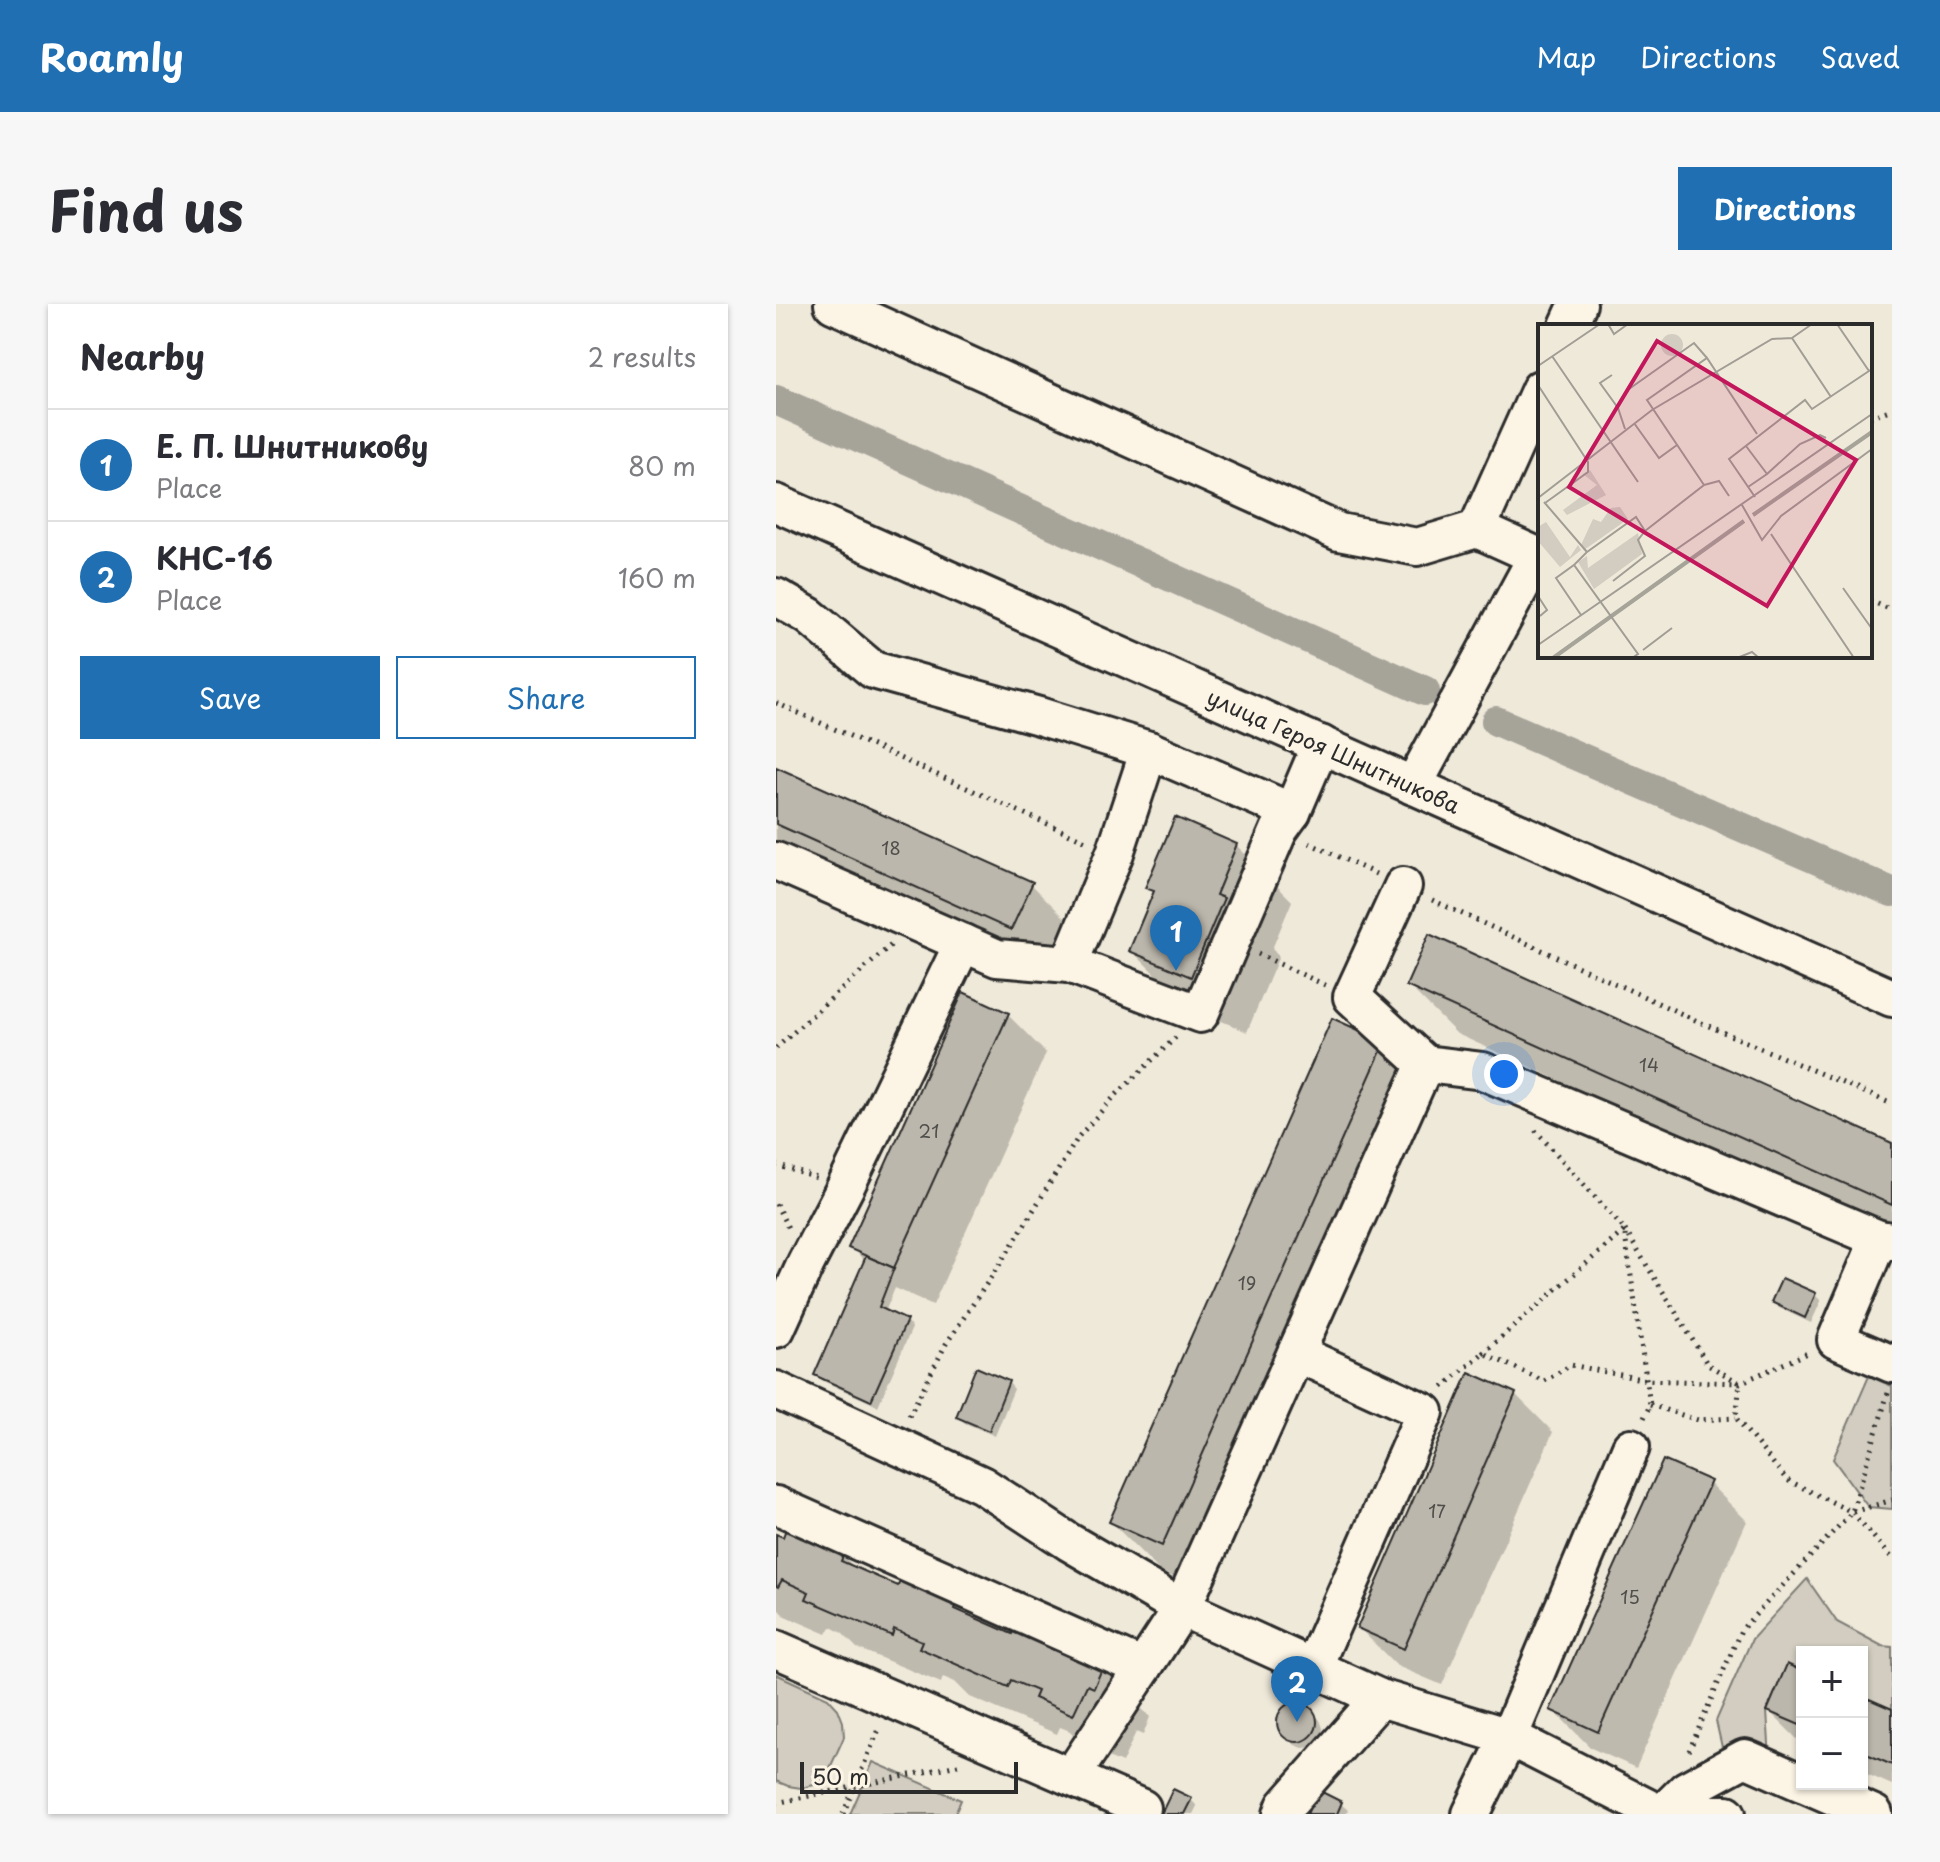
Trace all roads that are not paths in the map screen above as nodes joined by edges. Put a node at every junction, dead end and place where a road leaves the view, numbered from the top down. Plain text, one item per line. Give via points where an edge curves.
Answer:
1 (833, 304) edge
2 (1578, 304) edge
3 (1569, 324) edge
4 (1538, 393) edge
5 (776, 503) edge
6 (1477, 529) junction
7 (776, 597) edge
8 (1321, 744) junction
9 (1149, 750) junction
10 (1413, 786) junction
11 (1292, 812) junction
12 (776, 861) edge
13 (1403, 886) dead end
14 (963, 943) junction
15 (1069, 964) junction
16 (1892, 998) edge
17 (1425, 1064) junction
18 (1886, 1240) edge
19 (776, 1329) edge
20 (1296, 1353) junction
21 (1892, 1364) edge
22 (776, 1390) edge
23 (1631, 1447) road end
24 (776, 1505) edge
25 (1182, 1608) junction
26 (776, 1649) edge
27 (1143, 1668) junction
28 (1313, 1668) junction
29 (1380, 1698) junction
30 (1509, 1737) junction
31 (1071, 1777) junction
32 (1796, 1780) edge
33 (1819, 1790) edge
34 (1142, 1808) dead end
35 (1282, 1814) edge
36 (1471, 1814) edge
37 (1661, 1814) edge
38 (1689, 1814) edge
39 (1727, 1814) edge
40 (1874, 1814) edge

1 - 6 street via 1339,532 1417,547
2 - 3 street
4 - 6 street
5 - 8 street, улица Героя Шнитникова
6 - 10 street via 1537,556
7 - 9 street via 809,616 873,670
8 - 10 street, улица Героя Шнитникова
8 - 11 street
9 - 11 street
9 - 15 street via 1115,853
10 - 16 street, улица Героя Шнитникова
11 - 15 street via 1279,830 1200,1014
12 - 14 street
13 - 17 street via 1352,997
14 - 15 street via 997,958
14 - 19 street
17 - 18 street via 1483,1071
17 - 20 street
18 - 21 street via 1836,1340
20 - 25 street
20 - 28 street via 1425,1412
22 - 25 street via 982,1485
23 - 30 street
24 - 27 street
25 - 27 street
25 - 28 street
26 - 31 street
27 - 31 street
28 - 29 street
29 - 30 street
29 - 35 street
30 - 36 street
30 - 37 street
31 - 34 street
32 - 37 street via 1745,1758 1686,1790
33 - 40 street
38 - 39 street

